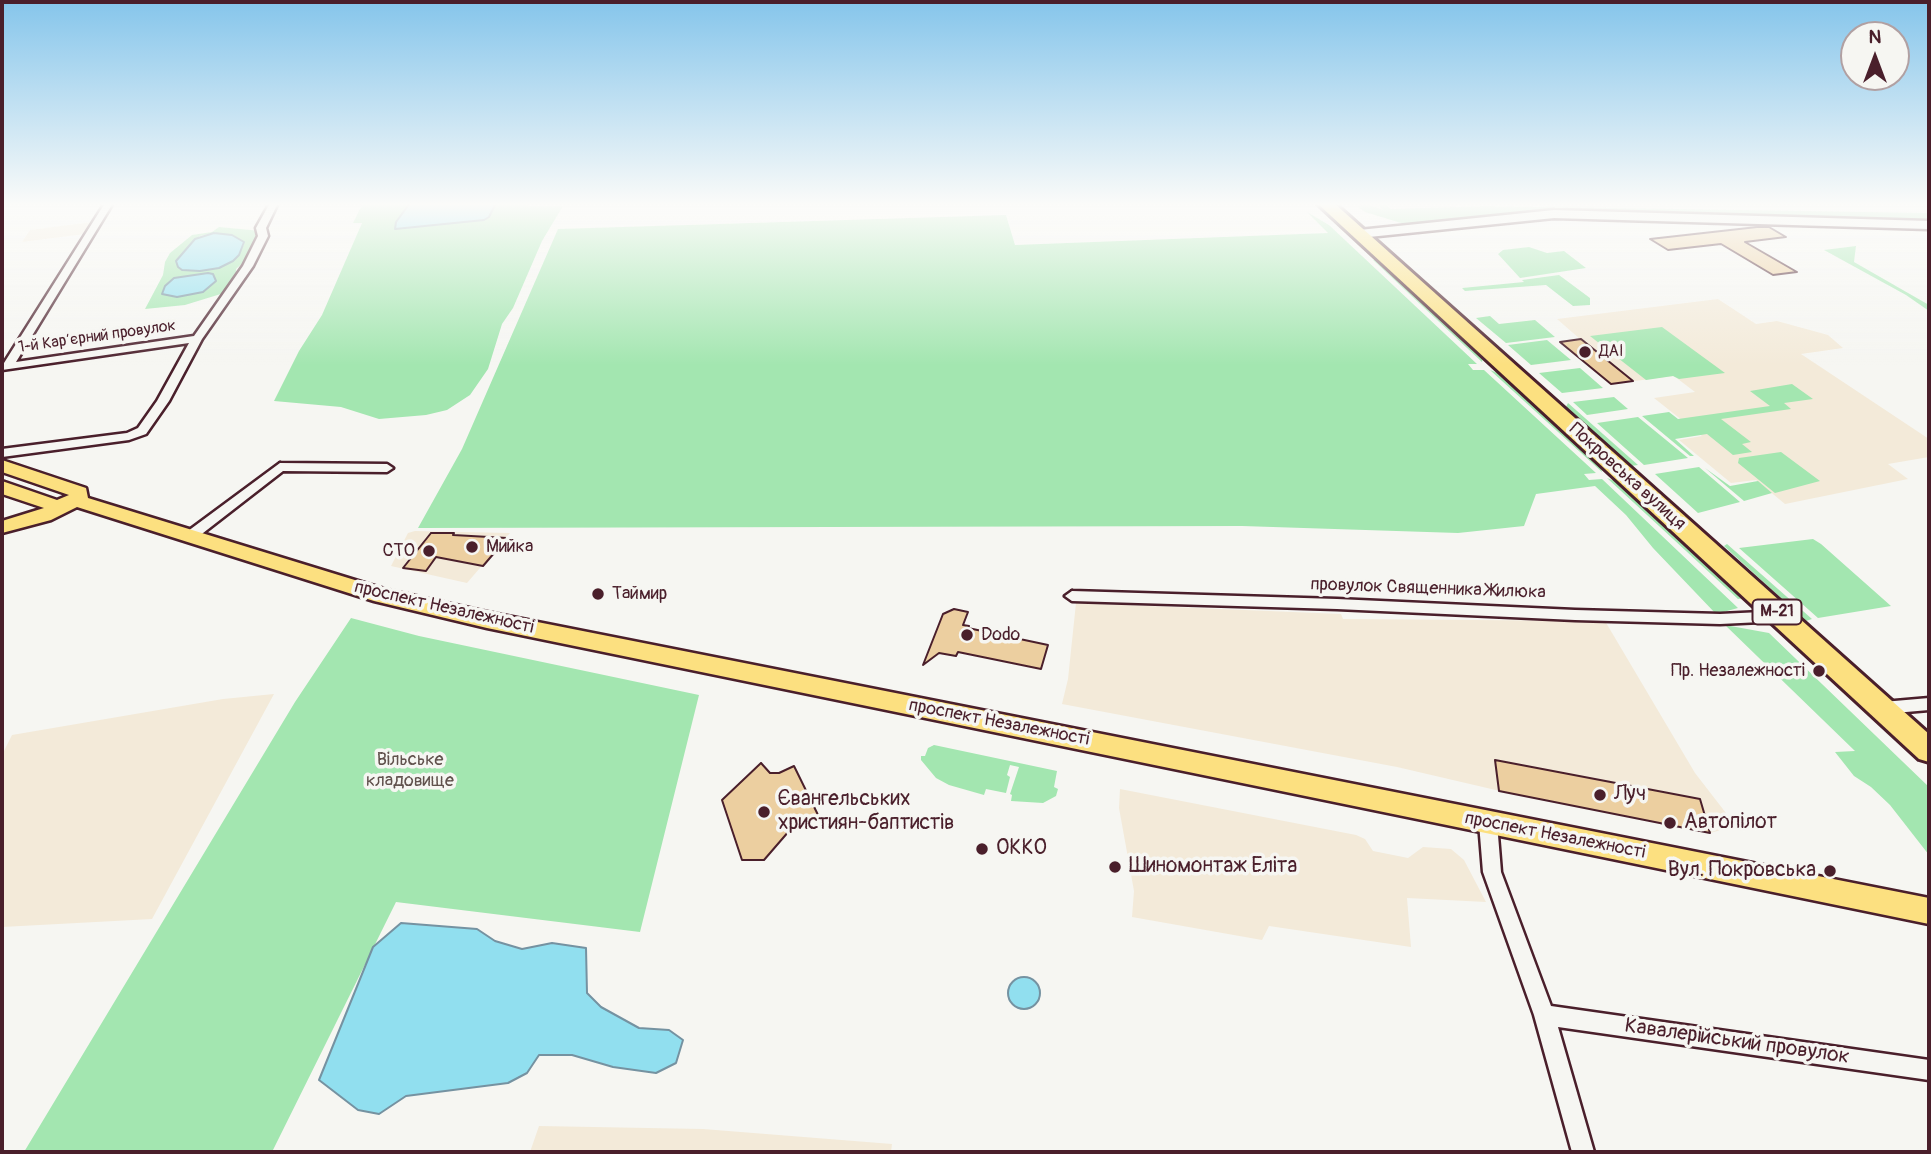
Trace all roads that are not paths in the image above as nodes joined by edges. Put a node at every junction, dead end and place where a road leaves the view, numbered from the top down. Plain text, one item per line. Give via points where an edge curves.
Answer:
1 (75, 257) edge
2 (252, 257) edge
3 (1384, 257) edge
4 (197, 339) junction
5 (5, 366) edge
6 (2, 453) edge
7 (2, 466) edge
8 (387, 468) dead end
9 (2, 487) edge
10 (78, 501) junction
11 (2, 527) edge
12 (189, 537) junction
13 (1072, 596) dead end
14 (1782, 616) junction
15 (1929, 705) edge
16 (1883, 708) junction
17 (1929, 751) edge
18 (1488, 823) junction
19 (1929, 911) edge
20 (1544, 1015) junction
21 (1929, 1070) edge
22 (1583, 1152) edge

1 - 5 street
2 - 4 street
3 - 14 highway, Покровська вулиця / М-21
4 - 5 street, 1-й Карʼєрний провулок
4 - 6 street via 163,401 137,434
7 - 10 main road via 79,492
8 - 12 street via 280,467
9 - 10 main road via 56,506
10 - 11 main road
10 - 12 main road, проспект Незалежності
12 - 18 main road, проспект Незалежності via 382,596 487,620
13 - 14 street, провулок Священника Жилюка via 1575,615
14 - 16 highway, Покровська вулиця / М-21
15 - 16 street
16 - 17 highway, Покровська вулиця / М-21
18 - 19 main road, проспект Незалежності
18 - 20 street via 1492,872
20 - 21 street, Кавалерійський провулок
20 - 22 street

